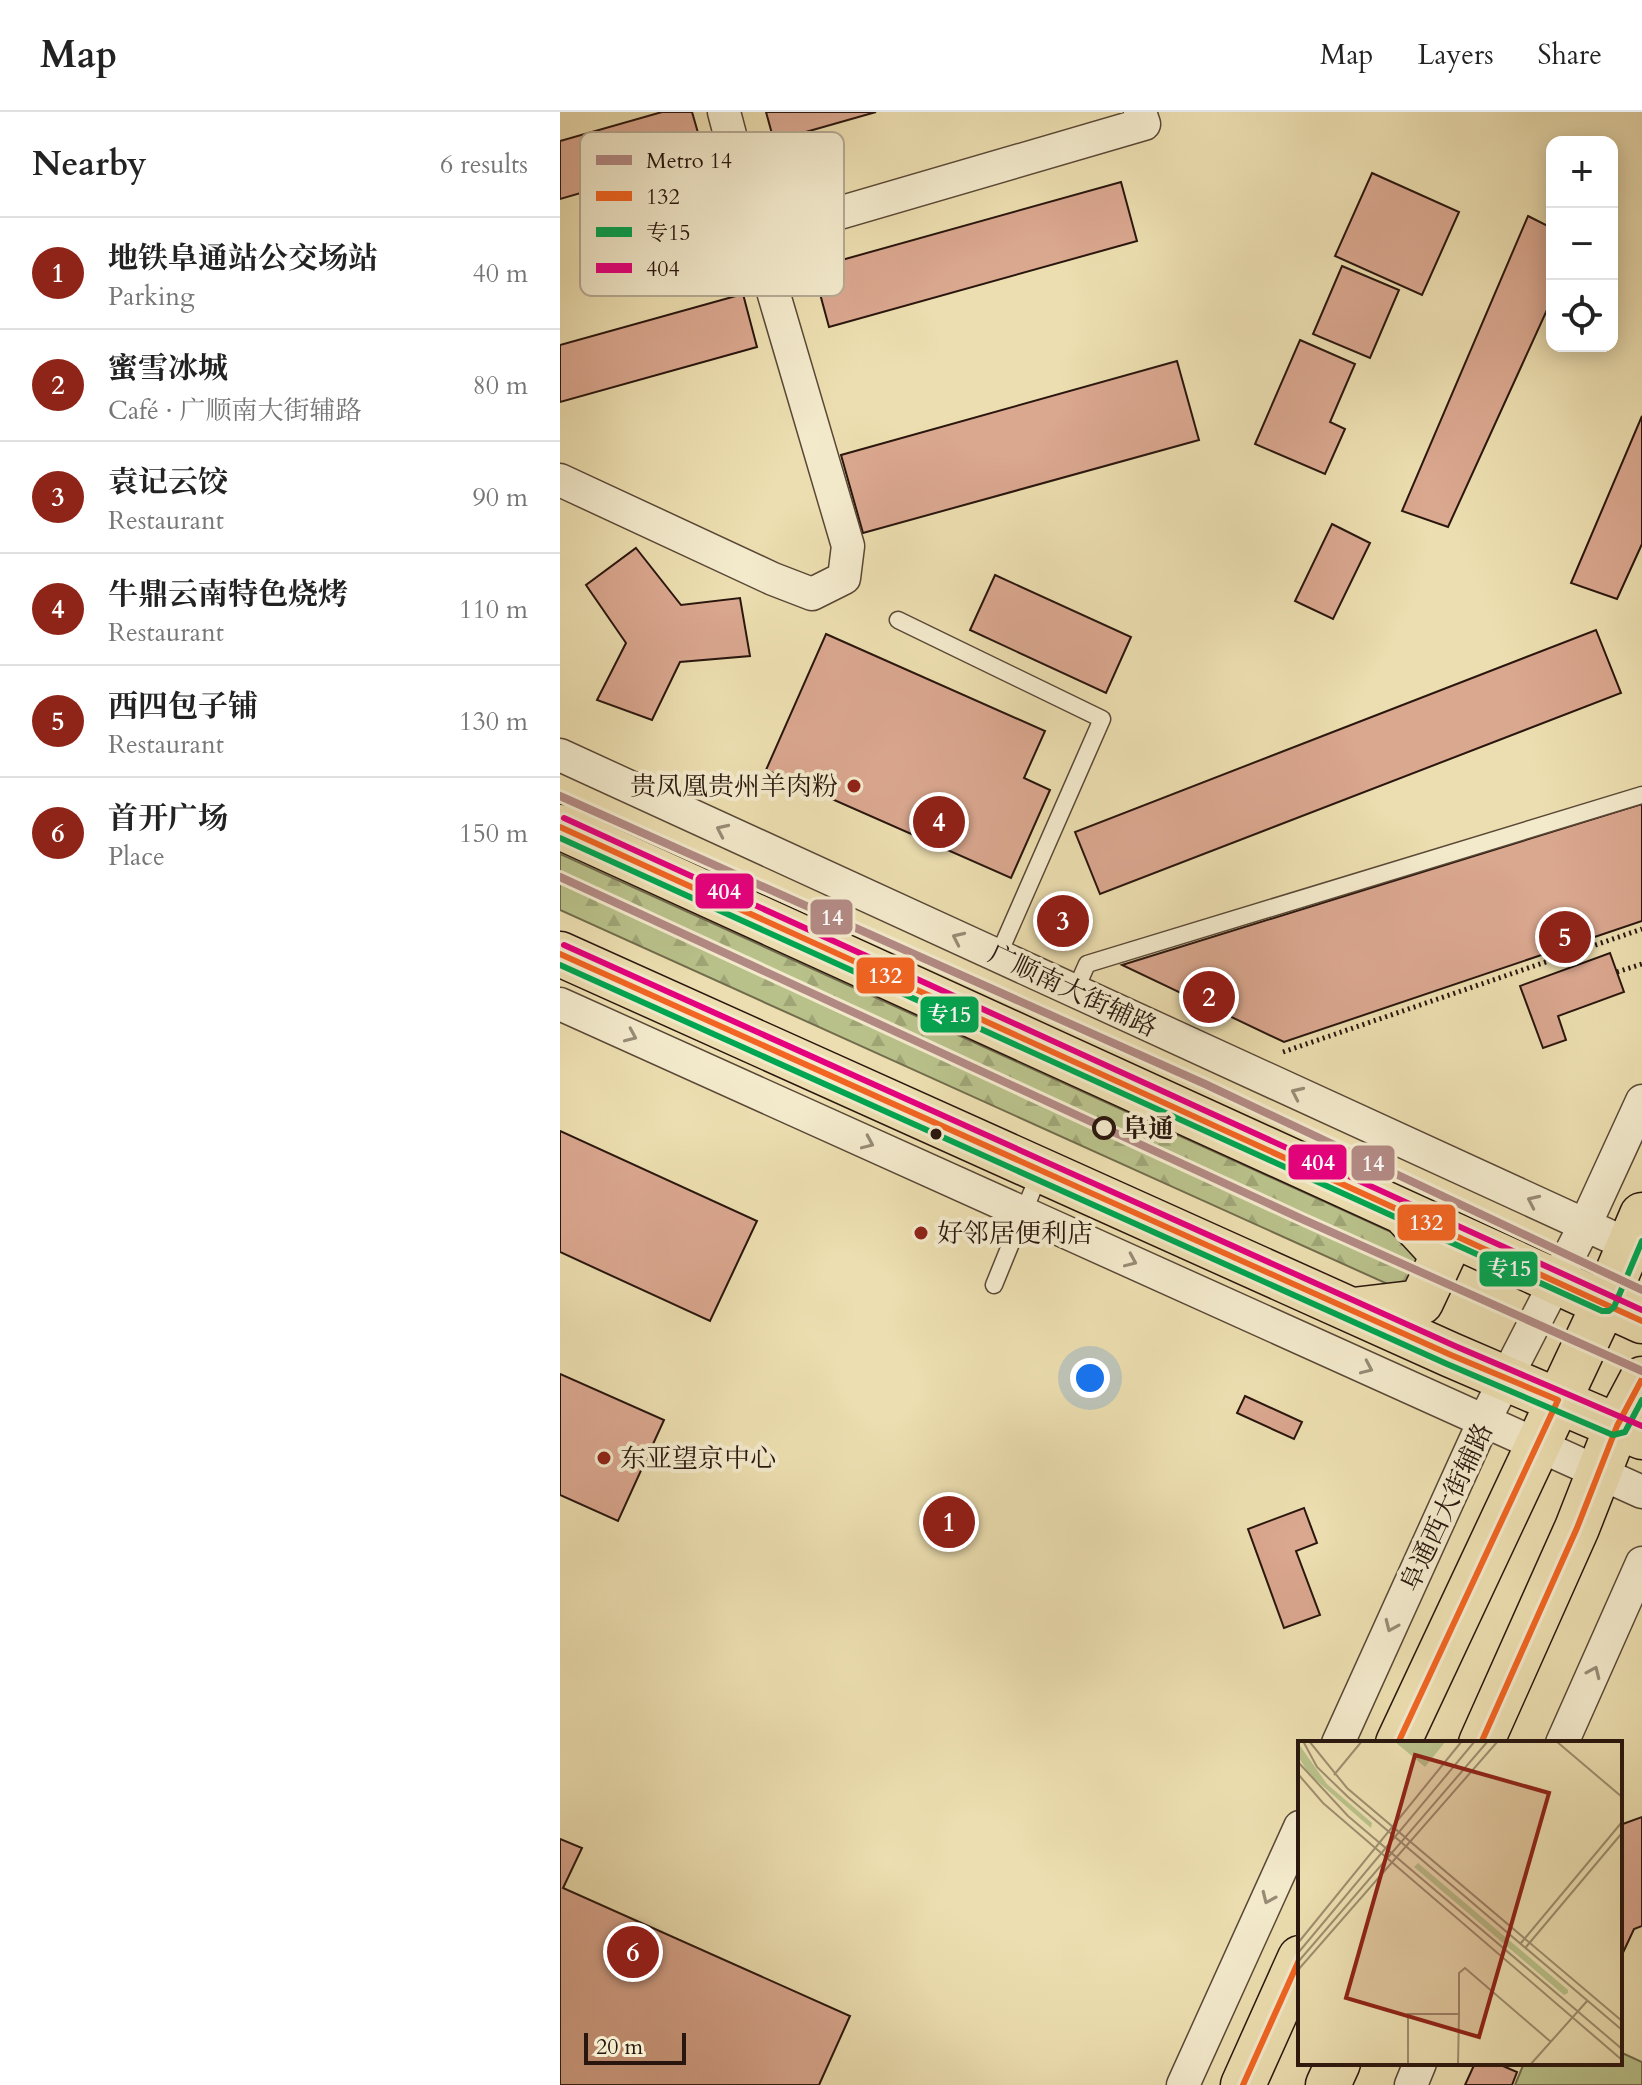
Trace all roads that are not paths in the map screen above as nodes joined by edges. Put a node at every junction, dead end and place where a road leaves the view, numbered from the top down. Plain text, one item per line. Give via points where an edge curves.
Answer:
1 (724, 112) edge
2 (1140, 112) edge
3 (729, 132) edge
4 (844, 212) edge
5 (774, 296) edge
6 (560, 480) edge
7 (898, 620) dead end
8 (560, 755) edge
9 (1642, 795) edge
10 (560, 827) edge
11 (560, 954) edge
12 (998, 956) junction
13 (1075, 991) junction
14 (560, 1004) edge
15 (1642, 1101) edge
16 (1041, 1169) junction
17 (1400, 1209) junction
18 (1022, 1212) junction
19 (1585, 1225) junction
20 (1638, 1237) edge
21 (1557, 1281) junction
22 (994, 1285) dead end
23 (1353, 1310) junction
24 (1624, 1312) edge
25 (1506, 1379) junction
26 (1642, 1379) edge
27 (1558, 1400) junction
28 (1484, 1421) junction
29 (1630, 1432) edge
30 (1538, 1445) junction
31 (1599, 1473) junction
32 (1642, 1492) edge
33 (1642, 1563) edge
34 (1339, 1741) edge
35 (1399, 1741) edge
36 (1482, 1741) edge
37 (1563, 1741) edge
38 (1298, 1831) edge
39 (1298, 1962) edge
40 (1337, 2065) edge
41 (1419, 2065) edge
42 (1183, 2085) edge
43 (1243, 2085) edge
44 (1328, 2085) edge
45 (1411, 2085) edge

1 - 3 street
2 - 4 street via 1144,124
5 - 6 street via 848,546 844,578 812,594
7 - 12 lane via 1102,719
12 -> 8 street, 广顺南大街辅路
9 - 13 lane via 1087,964
10 - 17 main road
11 - 16 main road
12 - 13 street, 广顺南大街辅路
19 -> 13 street, 广顺南大街辅路
14 -> 18 street
15 - 19 street, 阜通西大街辅路
16 - 18 lane
16 - 23 main road
17 - 21 main road
17 - 23 main road via 1443,1255 1421,1302
18 - 22 lane
18 -> 28 street
19 - 20 street, 广顺南大街辅路
19 - 21 street, 阜通西大街辅路
20 - 24 main road
21 - 24 main road
21 - 25 street, 阜通西大街辅路
23 - 25 main road
24 - 27 main road
25 - 27 main road
25 - 28 street, 阜通西大街辅路
26 - 29 main road
27 - 29 main road
27 - 30 main road
28 - 30 street
28 -> 34 street, 阜通西大街辅路
29 - 31 main road
30 - 31 street
30 - 35 main road
31 - 32 street
31 - 36 main road
37 -> 33 street
38 -> 42 street
39 - 43 main road
40 - 44 main road
41 - 45 street

